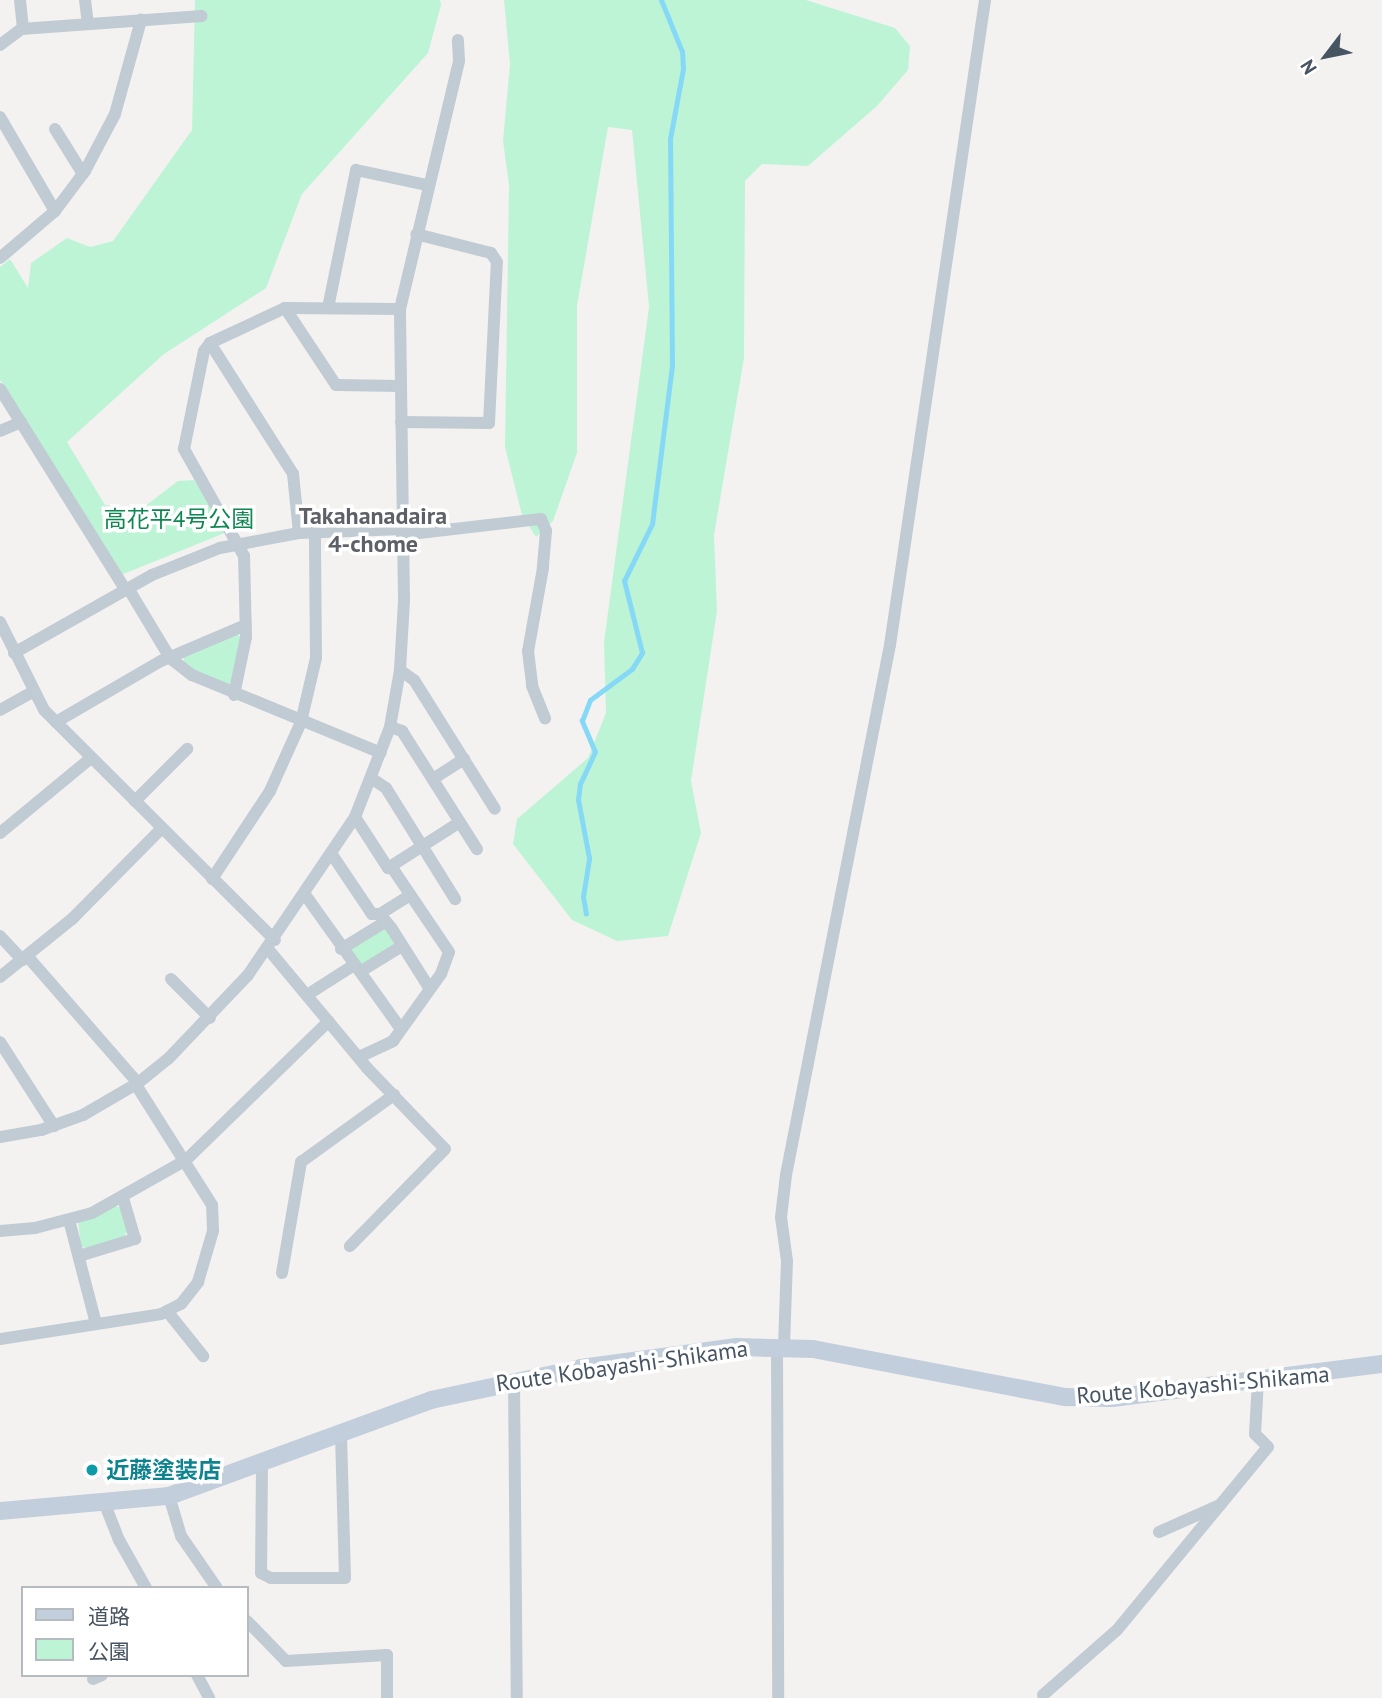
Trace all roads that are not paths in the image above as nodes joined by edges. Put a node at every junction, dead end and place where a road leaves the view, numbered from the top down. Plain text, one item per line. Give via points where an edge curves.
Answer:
1 (20, 0) edge
2 (85, 0) edge
3 (985, 0) edge
4 (202, 16) dead end
5 (141, 20) junction
6 (88, 24) junction
7 (23, 29) junction
8 (458, 40) dead end
9 (0, 45) edge
10 (0, 117) edge
11 (55, 129) dead end
12 (83, 174) junction
13 (427, 185) junction
14 (55, 211) junction
15 (416, 234) junction
16 (0, 258) edge
17 (285, 308) junction
18 (327, 308) junction
19 (400, 309) junction
20 (210, 343) junction
21 (400, 386) junction
22 (0, 389) edge
23 (21, 422) junction
24 (401, 422) junction
25 (0, 431) edge
26 (315, 531) junction
27 (402, 532) junction
28 (299, 533) junction
29 (239, 543) junction
30 (126, 589) junction
31 (0, 622) edge
32 (246, 625) junction
33 (14, 653) junction
34 (170, 657) junction
35 (400, 670) junction
36 (32, 692) junction
37 (234, 695) junction
38 (0, 710) edge
39 (545, 718) dead end
40 (56, 722) junction
41 (301, 722) junction
42 (390, 727) junction
43 (187, 749) dead end
44 (381, 753) junction
45 (91, 758) junction
46 (464, 759) junction
47 (371, 778) junction
48 (433, 779) junction
49 (135, 801) junction
50 (495, 809) dead end
51 (355, 817) junction
52 (460, 822) junction
53 (161, 828) junction
54 (0, 833) edge
55 (423, 846) junction
56 (477, 849) dead end
57 (333, 856) junction
58 (391, 866) junction
59 (212, 879) junction
60 (306, 896) junction
61 (409, 896) junction
62 (455, 898) dead end
63 (382, 918) junction
64 (0, 936) edge
65 (271, 944) junction
66 (402, 946) junction
67 (341, 949) junction
68 (25, 958) junction
69 (359, 968) junction
70 (0, 977) edge
71 (171, 979) dead end
72 (430, 989) junction
73 (307, 995) junction
74 (210, 1018) junction
75 (329, 1021) junction
76 (401, 1029) junction
77 (0, 1042) edge
78 (359, 1057) junction
79 (137, 1084) junction
80 (394, 1095) junction
81 (54, 1126) junction
82 (0, 1136) edge
83 (186, 1160) junction
84 (123, 1198) junction
85 (69, 1220) junction
86 (0, 1231) edge
87 (350, 1246) dead end
88 (79, 1256) junction
89 (282, 1273) dead end
90 (167, 1311) junction
91 (96, 1324) junction
92 (0, 1339) edge
93 (781, 1346) junction
94 (203, 1356) dead end
95 (1382, 1364) edge
96 (514, 1380) junction
97 (1258, 1381) junction
98 (341, 1433) junction
99 (262, 1462) junction
100 (169, 1496) junction
101 (104, 1502) junction
102 (1220, 1504) junction
103 (0, 1511) edge
104 (1159, 1532) dead end
105 (145, 1586) edge
106 (216, 1586) edge
107 (248, 1622) edge
108 (198, 1677) edge
109 (1043, 1695) dead end
110 (209, 1698) edge
111 (387, 1698) edge
112 (517, 1698) edge
113 (778, 1698) edge

1 - 7 street
2 - 6 street
3 - 93 street via 890,645 786,1175 781,1217 786,1261
4 - 5 street
5 - 6 street
5 - 12 street via 118,104
6 - 7 street
7 - 9 street
8 - 13 street via 459,61
10 - 14 street
11 - 12 street
12 - 14 street
13 - 15 street
13 - 18 street via 356,170
14 - 16 street
15 - 19 street
15 - 24 street via 491,253 497,262 489,423
17 - 18 street
17 - 20 street
17 - 21 street via 336,385
18 - 19 street
19 - 21 street
20 - 28 street via 293,474
20 - 29 street via 204,351 184,449
21 - 24 street
22 - 23 street
23 - 25 street
23 - 30 street
24 - 27 street
26 - 27 street
26 - 28 street
26 - 41 street via 316,658
27 - 35 street
27 - 39 street via 541,519 546,531 543,568 528,651 532,686
28 - 29 street
29 - 30 street via 176,564
29 - 32 street via 244,556
30 - 33 street
30 - 34 street
31 - 33 street
32 - 34 street
32 - 37 street
33 - 36 street
34 - 37 street via 192,676
34 - 40 street
35 - 42 street
35 - 46 street via 414,680
36 - 38 street
36 - 40 street
37 - 41 street
40 - 45 street
41 - 44 street
41 - 59 street via 270,791
42 - 44 street
42 - 48 street via 402,732
43 - 49 street
44 - 47 street
45 - 49 street
45 - 54 street
46 - 48 street
46 - 50 street
47 - 51 street
47 - 55 street via 386,788
48 - 52 street
49 - 53 street
51 - 57 street
51 - 58 street
52 - 55 street
52 - 56 street
53 - 59 street
53 - 68 street via 73,918
55 - 58 street
55 - 62 street
57 - 60 street
57 - 63 street via 372,914
58 - 61 street
59 - 65 street
60 - 65 street
60 - 67 street
61 - 63 street
61 - 72 street via 414,896 449,952
63 - 66 street
63 - 67 street
64 - 68 street
65 - 73 street
65 - 74 street
66 - 69 street
66 - 72 street
67 - 69 street
68 - 70 street
68 - 79 street
69 - 73 street
69 - 76 street
71 - 74 street
72 - 76 street
73 - 75 street
74 - 79 street
75 - 78 street
75 - 83 street
76 - 78 street via 393,1041
77 - 81 street
78 - 80 street
79 - 81 street
79 - 83 street
80 - 87 street via 445,1149
80 - 89 street via 301,1162
81 - 82 street
83 - 84 street
83 - 90 street via 212,1205 213,1231 198,1282 187,1298
84 - 85 street
84 - 88 street via 135,1239
85 - 86 street
85 - 88 street
88 - 91 street
90 - 91 street
90 - 94 street
91 - 92 street
93 - 96 main road, Route Kobayashi-Shikama via 679,1354
93 - 97 main road, Route Kobayashi-Shikama via 1065,1397 1112,1398
93 - 113 street
95 - 97 main road, Route Kobayashi-Shikama
96 - 98 main road, Route Kobayashi-Shikama via 431,1400
96 - 112 street
97 - 102 street via 1255,1434 1268,1447
98 - 99 main road, Route Kobayashi-Shikama
98 - 99 street via 345,1578 271,1578 261,1573
99 - 100 main road, Route Kobayashi-Shikama
100 - 101 main road, Route Kobayashi-Shikama
100 - 106 street via 181,1536
101 - 103 main road, Route Kobayashi-Shikama
101 - 105 street
102 - 104 street
102 - 109 street via 1117,1630
107 - 111 street via 286,1661 387,1655
108 - 110 street

